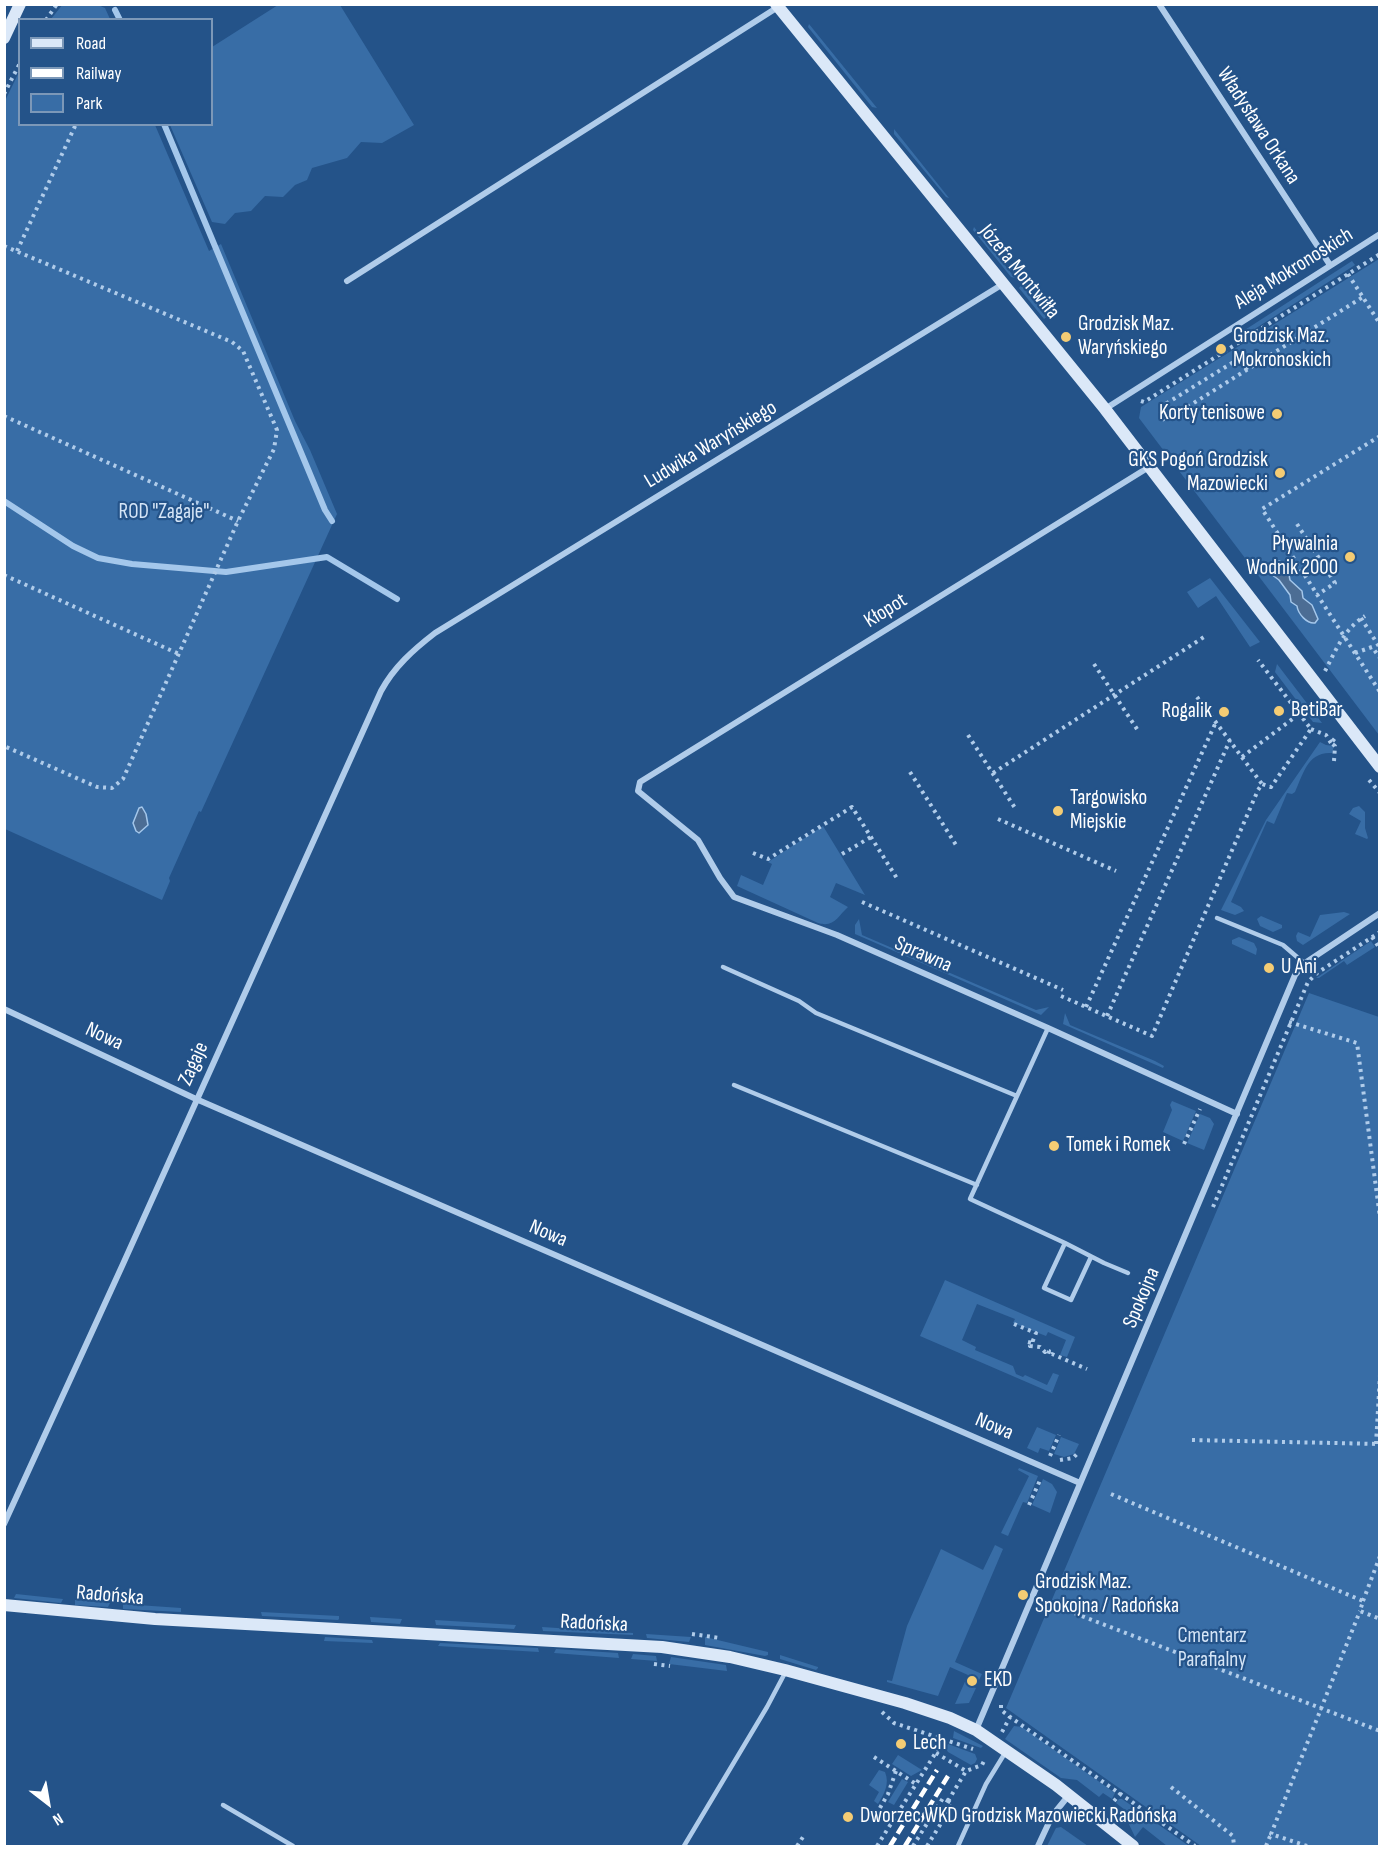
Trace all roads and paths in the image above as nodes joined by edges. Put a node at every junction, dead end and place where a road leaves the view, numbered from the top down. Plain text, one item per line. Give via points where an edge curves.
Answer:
1 (20, 4) edge
2 (57, 4) edge
3 (1159, 4) edge
4 (777, 6) edge
5 (47, 18) edge
6 (4, 38) edge
7 (18, 67) edge
8 (4, 94) edge
9 (74, 126) edge
10 (1380, 234) edge
11 (4, 246) edge
12 (17, 251) junction
13 (1380, 254) edge
14 (1330, 265) junction
15 (1348, 273) junction
16 (347, 281) dead end
17 (1003, 284) junction
18 (1363, 297) junction
19 (1380, 324) edge
20 (1247, 370) junction
21 (1139, 401) dead end
22 (1105, 409) junction
23 (4, 417) edge
24 (1379, 437) edge
25 (1150, 467) junction
26 (238, 521) junction
27 (1297, 524) dead end
28 (4, 575) edge
29 (1317, 595) junction
30 (435, 633) joint
31 (1343, 635) junction
32 (1204, 637) dead end
33 (1380, 648) edge
34 (1355, 653) junction
35 (179, 654) junction
36 (1380, 658) edge
37 (1258, 660) dead end
38 (1094, 664) dead end
39 (1325, 671) dead end
40 (1380, 692) edge
41 (1115, 696) junction
42 (1197, 697) dead end
43 (1299, 714) junction
44 (1216, 722) junction
45 (1311, 729) junction
46 (1139, 732) dead end
47 (968, 735) dead end
48 (1336, 737) dead end
49 (1230, 740) junction
50 (1331, 743) junction
51 (4, 746) edge
52 (1242, 757) junction
53 (1334, 761) dead end
54 (1380, 767) edge
55 (910, 772) dead end
56 (993, 773) junction
57 (640, 782) joint
58 (1262, 784) junction
59 (1015, 808) dead end
60 (998, 819) dead end
61 (871, 837) junction
62 (956, 844) dead end
63 (753, 853) dead end
64 (842, 854) dead end
65 (1116, 871) dead end
66 (898, 880) dead end
67 (862, 902) dead end
68 (1380, 914) edge
69 (1217, 918) dead end
70 (1380, 932) edge
71 (1372, 937) junction
72 (1380, 949) edge
73 (1304, 963) junction
74 (723, 967) dead end
75 (1063, 990) dead end
76 (1061, 996) dead end
77 (1086, 1007) junction
78 (4, 1009) edge
79 (1107, 1016) junction
80 (1279, 1017) junction
81 (1291, 1023) junction
82 (1048, 1028) junction
83 (734, 1084) dead end
84 (1017, 1096) junction
85 (196, 1099) junction
86 (1208, 1112) dead end
87 (1237, 1114) junction
88 (1184, 1144) dead end
89 (977, 1185) junction
90 (1212, 1209) dead end
91 (1380, 1218) edge
92 (1065, 1242) junction
93 (1090, 1257) junction
94 (1128, 1273) dead end
95 (1014, 1324) dead end
96 (1087, 1369) dead end
97 (1380, 1374) edge
98 (1059, 1435) dead end
99 (1192, 1440) dead end
100 (1378, 1444) edge
101 (1082, 1445) dead end
102 (1047, 1478) dead end
103 (1080, 1483) junction
104 (1111, 1494) dead end
105 (1029, 1505) dead end
106 (4, 1524) edge
107 (1380, 1556) edge
108 (1363, 1601) junction
109 (4, 1605) edge
110 (1061, 1608) dead end
111 (1360, 1611) junction
112 (1380, 1619) edge
113 (645, 1663) dead end
114 (674, 1666) dead end
115 (785, 1670) junction
116 (1002, 1704) dead end
117 (879, 1709) dead end
118 (1321, 1709) junction
119 (1010, 1717) junction
120 (976, 1730) junction
121 (1380, 1731) edge
122 (1000, 1736) dead end
123 (945, 1738) junction
124 (1006, 1750) junction
125 (980, 1751) dead end
126 (936, 1753) junction
127 (987, 1756) dead end
128 (874, 1757) dead end
129 (896, 1771) junction
130 (966, 1771) junction
131 (916, 1784) junction
132 (1171, 1787) dead end
133 (1121, 1793) junction
134 (1069, 1795) junction
135 (948, 1801) junction
136 (1114, 1801) dead end
137 (223, 1805) dead end
138 (891, 1822) junction
139 (1271, 1834) junction
140 (802, 1837) dead end
141 (293, 1846) edge
142 (684, 1846) edge
143 (796, 1846) edge
144 (877, 1846) edge
145 (913, 1846) edge
146 (927, 1846) edge
147 (958, 1846) edge
148 (1038, 1846) edge
149 (1133, 1846) edge
150 (1195, 1846) edge
151 (1234, 1846) edge
152 (1266, 1846) edge
153 (1307, 1846) edge

1 - 6 street
2 - 5 path
3 - 14 street, Władysława Orkana
4 - 16 street
4 - 17 street, Józefa Montwiłła
7 - 8 path
9 - 12 path
10 - 14 street, Aleja Mokronoskich
11 - 12 path
12 - 26 path via 232,342 243,351 277,430 274,449
13 - 15 path
14 - 22 street, Aleja Mokronoskich
15 - 18 path
15 - 21 path via 1144,402
17 - 22 street, Józefa Montwiłła
17 - 30 street, Ludwika Waryńskiego
18 - 19 path
18 - 20 path
20 - 20 path via 1239,358 1159,408 1166,421
22 - 25 street, Józefa Montwiłła
23 - 26 path
24 - 29 path via 1262,509
25 - 54 street, Józefa Montwiłła
25 - 57 street, Kłopot
26 - 35 path
27 - 29 path via 1335,583
28 - 35 path
29 - 31 path
30 - 85 street, Zagaje via 409,654 381,691
31 - 33 path via 1363,617
31 - 34 path
31 - 39 path
32 - 41 path
34 - 36 path via 1372,647
34 - 40 path
35 - 51 path via 123,779 112,788 97,788
37 - 43 path
38 - 41 path
41 - 46 path
41 - 56 path
42 - 44 path
43 - 45 path
43 - 52 path
44 - 49 path
44 - 77 path
45 - 50 path via 1326,735
45 - 58 path via 1271,787
47 - 56 path
48 - 50 path
49 - 52 path
49 - 79 path
50 - 53 path via 1335,746
52 - 58 path
55 - 62 path
56 - 59 path
57 - 82 street, Sprawna via 638,791 698,840 734,897 837,935
58 - 79 path via 1152,1036
60 - 65 path
61 - 63 path via 852,807 768,860
61 - 64 path
61 - 66 path
67 - 75 path
68 - 73 street, Spokojna
69 - 73 lane via 1283,945
70 - 71 path
71 - 72 path
71 - 81 path via 1308,982
73 - 80 street, Spokojna via 1293,979
74 - 84 lane via 799,1001 816,1014
76 - 77 path
77 - 79 path
78 - 85 street, Nowa
80 - 81 path
80 - 87 street, Spokojna
81 - 90 path
81 - 91 path via 1358,1043
82 - 84 lane
82 - 87 street, Sprawna
83 - 89 lane
84 - 89 lane
85 - 103 street, Nowa
85 - 106 street, Zagaje
86 - 88 path via 1200,1109
87 - 103 street, Spokojna
89 - 92 lane via 970,1200
92 - 93 lane
92 - 93 lane via 1044,1288 1071,1300
93 - 94 lane
95 - 96 path via 1036,1334 1030,1346
97 - 100 path
98 - 101 path via 1050,1456 1069,1460
99 - 100 path
102 - 105 path via 1042,1475
103 - 120 street, Spokojna
104 - 108 path
107 - 108 path
108 - 111 path
109 - 115 street, Radońska via 155,1619 662,1647
110 - 118 path
111 - 112 path
111 - 118 path
113 - 114 path
115 - 120 street, Radońska via 926,1709
115 - 142 lane
116 - 119 path via 1001,1710
117 - 123 path via 894,1723
118 - 121 path
118 - 139 path
119 - 122 path
119 - 133 path
120 - 124 street, Radońska
123 - 125 path
123 - 126 path
124 - 134 street, Radońska
124 - 147 lane
126 - 130 path
126 - 131 path
127 - 130 path via 982,1765
128 - 129 path
129 - 131 path
129 - 138 path via 877,1813
130 - 135 path
131 - 138 path
132 - 151 path via 1233,1836
133 - 136 path
133 - 150 path
134 - 148 street via 1052,1816
134 - 149 street, Radońska
135 - 145 path via 943,1798
135 - 146 path via 953,1804
137 - 141 lane
138 - 144 path
139 - 152 path
139 - 153 path
140 - 143 path

